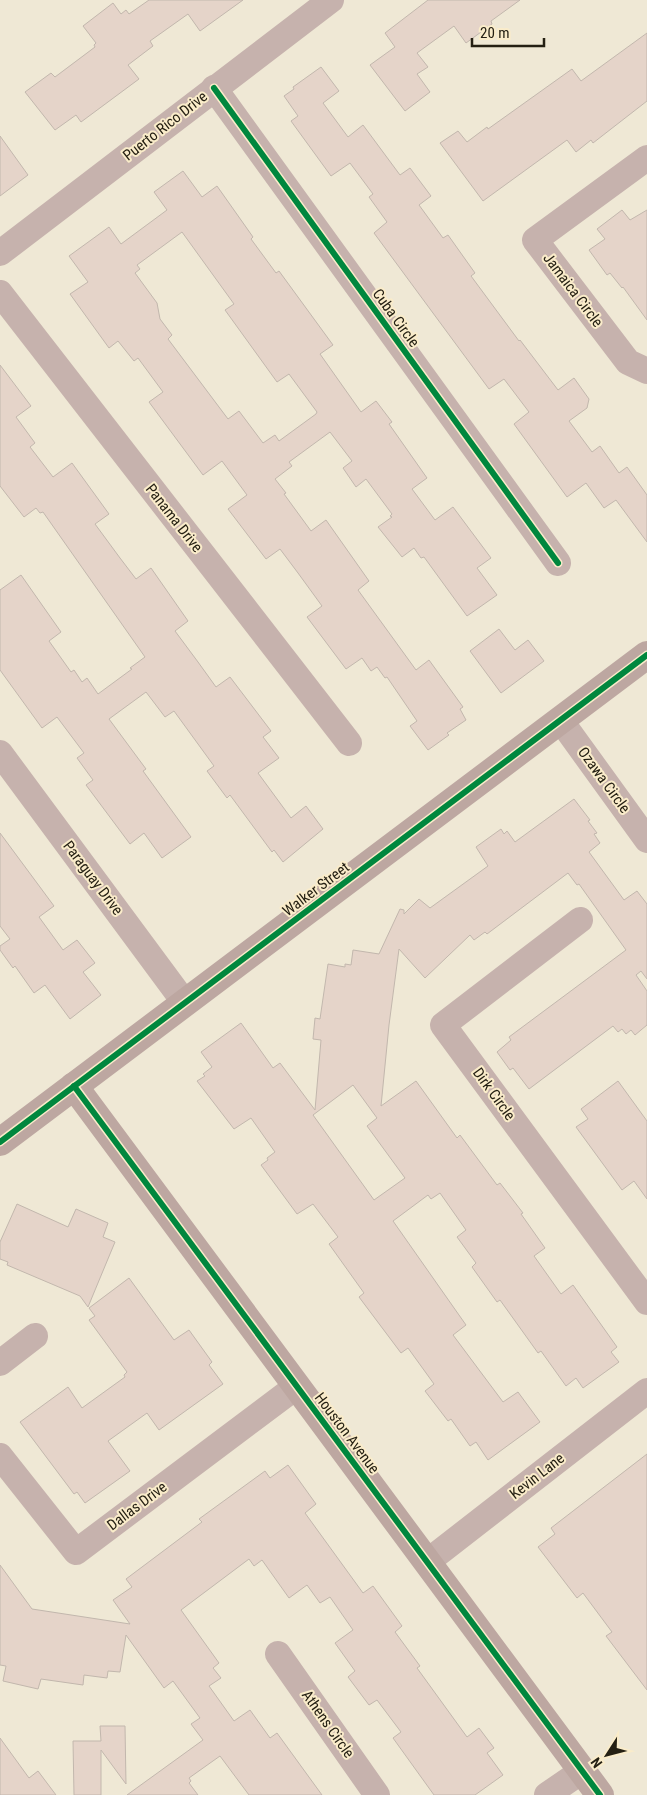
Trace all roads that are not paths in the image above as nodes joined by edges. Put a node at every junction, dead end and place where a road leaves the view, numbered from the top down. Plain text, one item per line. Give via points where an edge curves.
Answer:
1 (331, 0) edge
2 (214, 88) junction
3 (647, 158) edge
4 (0, 253) edge
5 (0, 293) edge
6 (647, 371) edge
7 (558, 563) dead end
8 (647, 655) edge
9 (561, 721) junction
10 (349, 743) dead end
11 (0, 753) edge
12 (647, 840) edge
13 (580, 920) dead end
14 (185, 1002) junction
15 (74, 1086) junction
16 (0, 1142) edge
17 (647, 1302) edge
18 (35, 1336) dead end
19 (0, 1363) edge
20 (297, 1386) junction
21 (647, 1390) edge
22 (0, 1456) edge
23 (427, 1562) junction
24 (278, 1654) dead end
25 (582, 1771) junction
26 (378, 1795) edge
27 (547, 1795) edge
28 (600, 1795) edge

1 - 2 street, Puerto Rico Drive
2 - 4 street, Puerto Rico Drive
2 - 7 street, Cuba Circle
3 - 6 street, Jamaica Circle via 535,240 628,362
5 - 10 street, Panama Drive
8 - 9 street, Walker Street
9 - 12 street, Ozawa Circle
9 - 14 street, Walker Street
11 - 14 street, Paraguay Drive
13 - 17 street, Dirk Circle via 443,1025
14 - 15 street, Walker Street
15 - 16 street, Walker Street
15 - 20 street, Houston Avenue
18 - 19 street
20 - 22 street, Dallas Drive via 76,1552
20 - 23 street, Houston Avenue
21 - 23 street, Kevin Lane
23 - 25 street, Houston Avenue
24 - 26 street, Athens Circle
25 - 27 street
25 - 28 street, Houston Avenue

